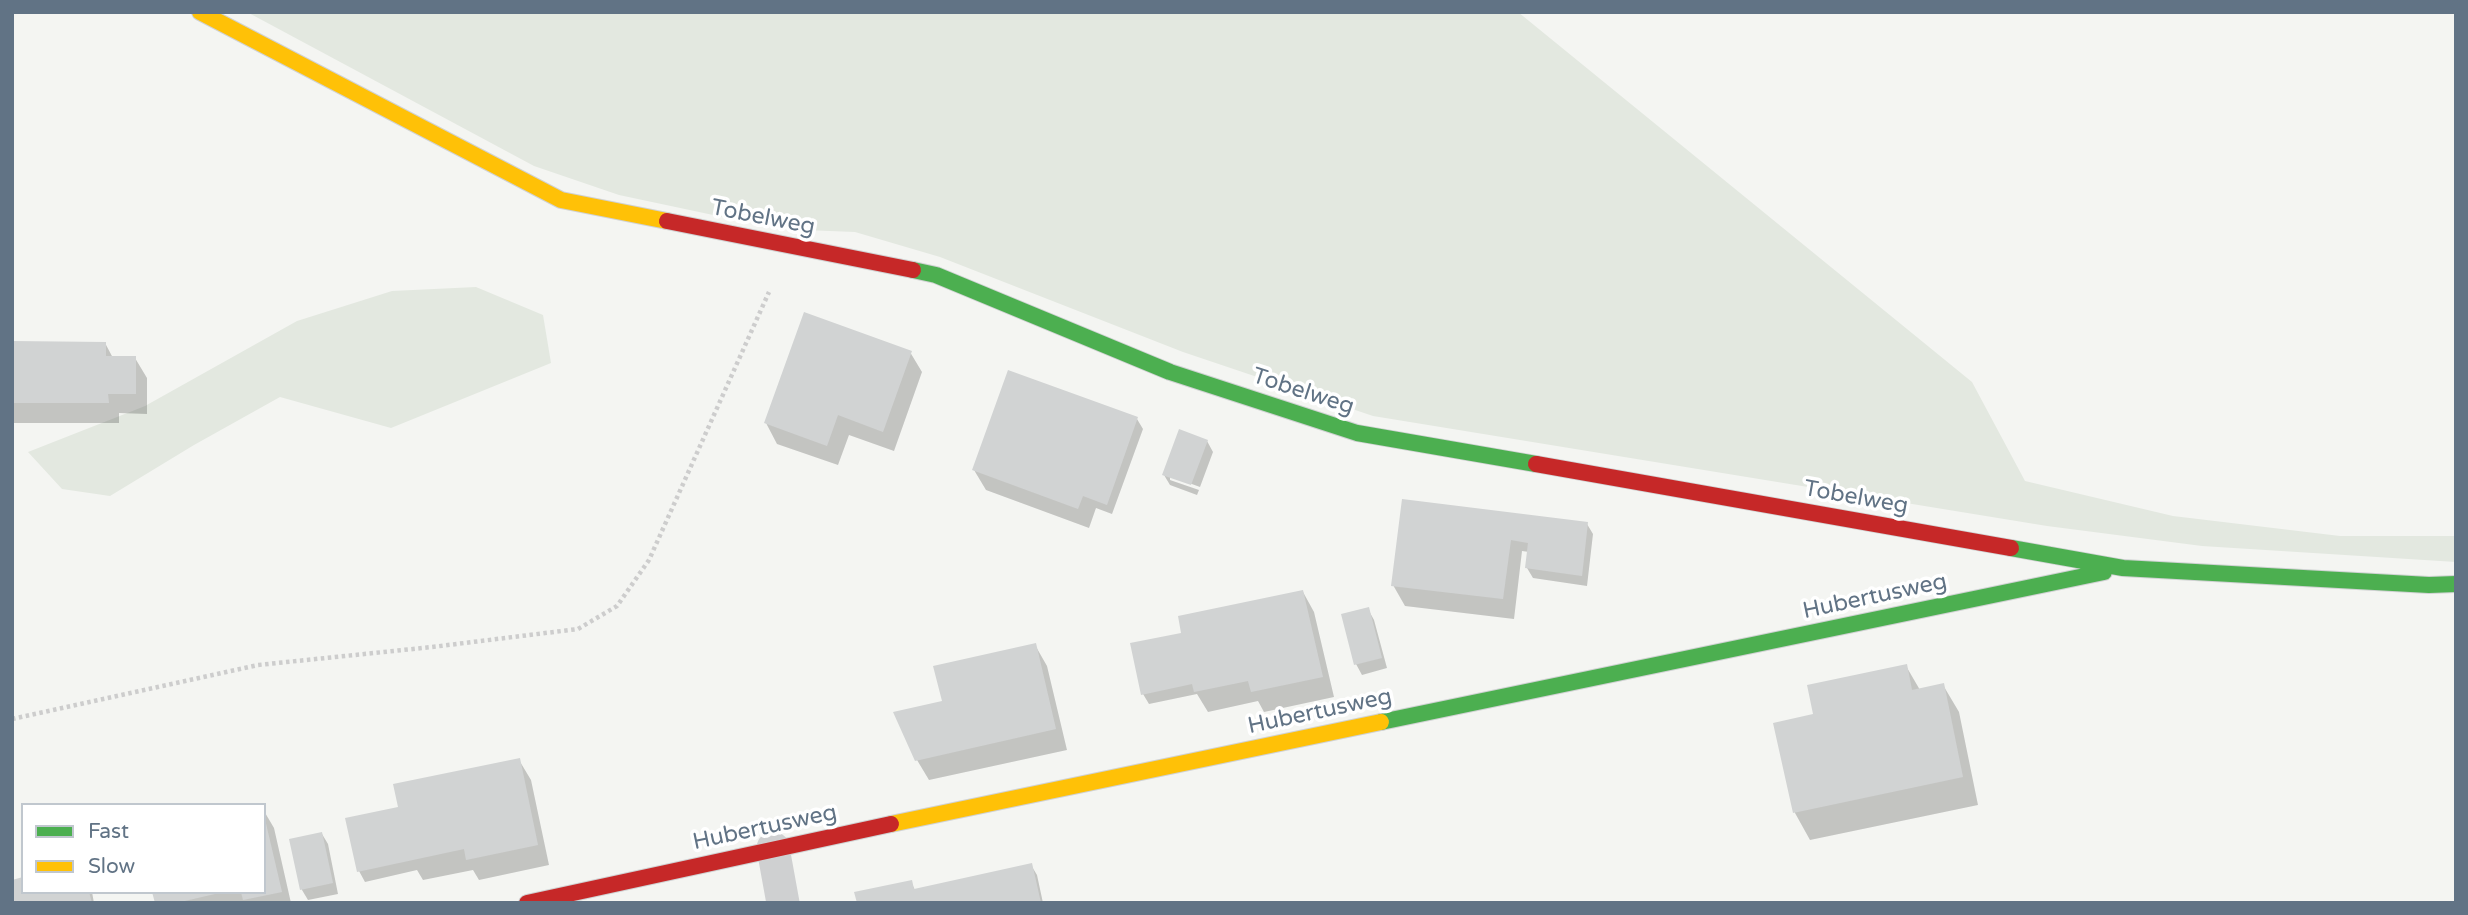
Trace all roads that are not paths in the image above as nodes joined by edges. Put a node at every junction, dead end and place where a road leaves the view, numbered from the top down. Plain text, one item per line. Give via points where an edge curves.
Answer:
1 (200, 12) edge
2 (2123, 568) junction
3 (2456, 584) edge
4 (773, 848) junction
5 (527, 903) edge
6 (783, 903) edge

1 - 2 street, Tobelweg via 561,200 936,275 1170,372 1357,433
2 - 3 street, Tobelweg
2 - 4 street, Hubertusweg
4 - 5 street, Hubertusweg
4 - 6 lane

